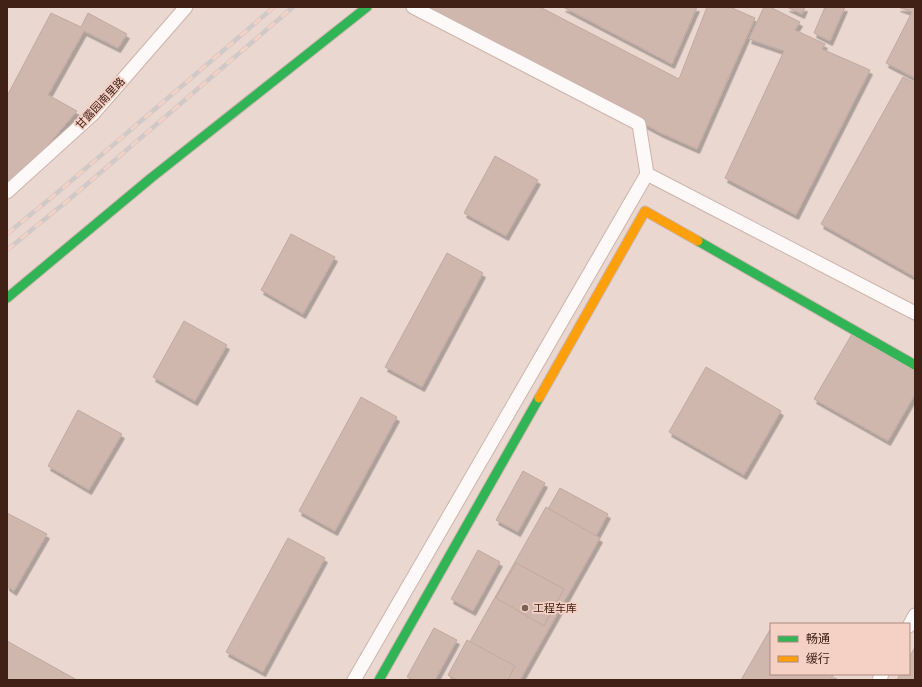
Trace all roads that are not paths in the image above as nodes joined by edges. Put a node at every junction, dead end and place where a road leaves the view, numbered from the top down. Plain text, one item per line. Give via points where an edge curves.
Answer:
1 (186, 7) edge
2 (367, 7) edge
3 (413, 7) edge
4 (647, 174) junction
5 (7, 192) edge
6 (7, 298) edge
7 (915, 313) edge
8 (915, 365) edge
9 (915, 615) edge
10 (910, 624) edge
11 (354, 680) edge
12 (379, 680) edge

1 - 5 street, 甘露园南里路 via 92,115
2 - 6 street via 151,178
3 - 4 street via 639,124
4 - 7 street
4 - 11 street
8 - 12 street via 645,211
9 - 10 street

